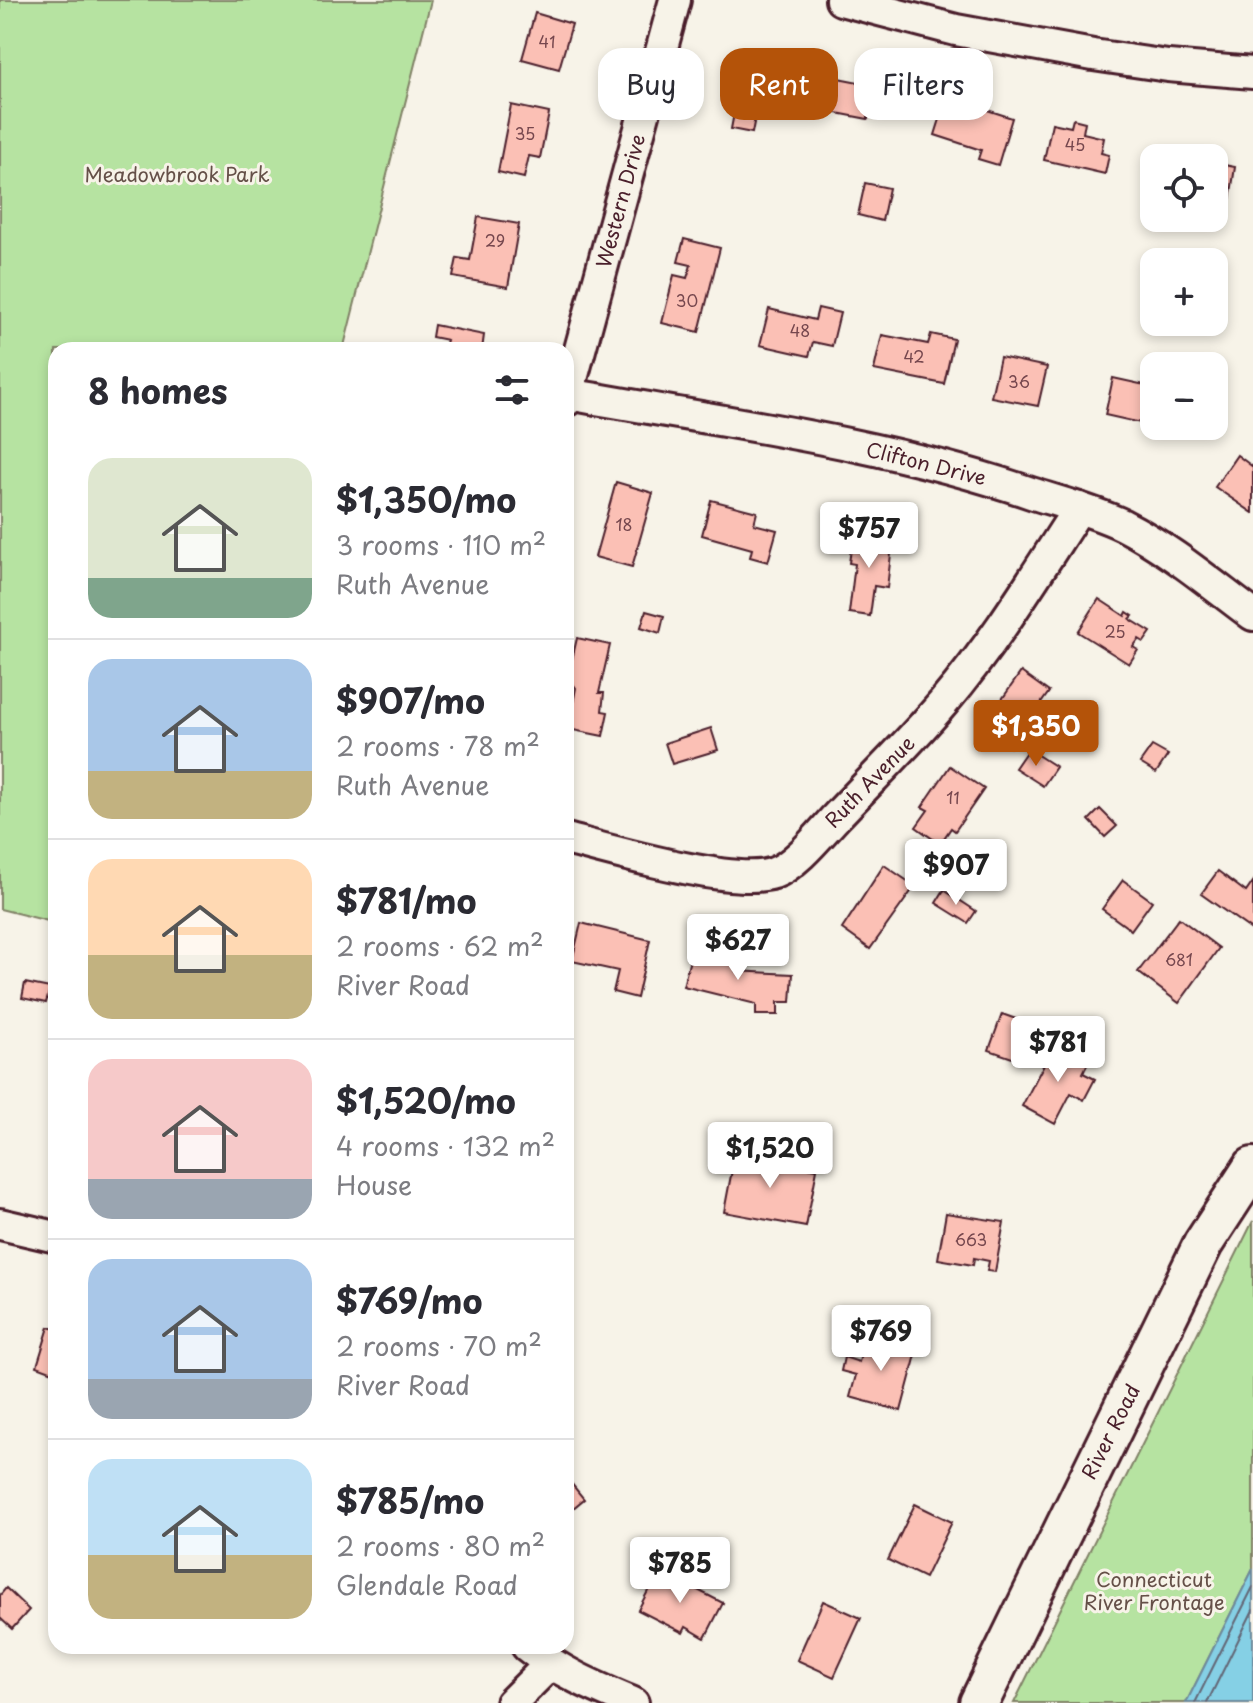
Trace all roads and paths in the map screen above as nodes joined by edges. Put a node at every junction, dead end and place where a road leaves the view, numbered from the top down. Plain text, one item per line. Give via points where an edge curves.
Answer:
1 (675, 0) edge
2 (841, 0) edge
3 (1253, 73) edge
4 (574, 372) edge
5 (574, 399) edge
6 (1079, 508) junction
7 (1253, 615) edge
8 (574, 841) edge
9 (1253, 1167) edge
10 (0, 1224) edge
11 (48, 1235) edge
12 (539, 1655) edge
13 (511, 1703) edge
14 (633, 1703) edge
15 (979, 1703) edge

1 - 4 street, Western Drive
2 - 3 street via 956,30 1093,55
5 - 6 street, Clifton Drive via 841,443 975,475
6 - 7 street, Clifton Drive via 1123,525 1175,556
6 - 8 street, Ruth Avenue via 946,700 783,869 757,876 721,872
9 - 15 street, River Road via 1203,1244
10 - 11 street
12 - 13 street
12 - 14 street

